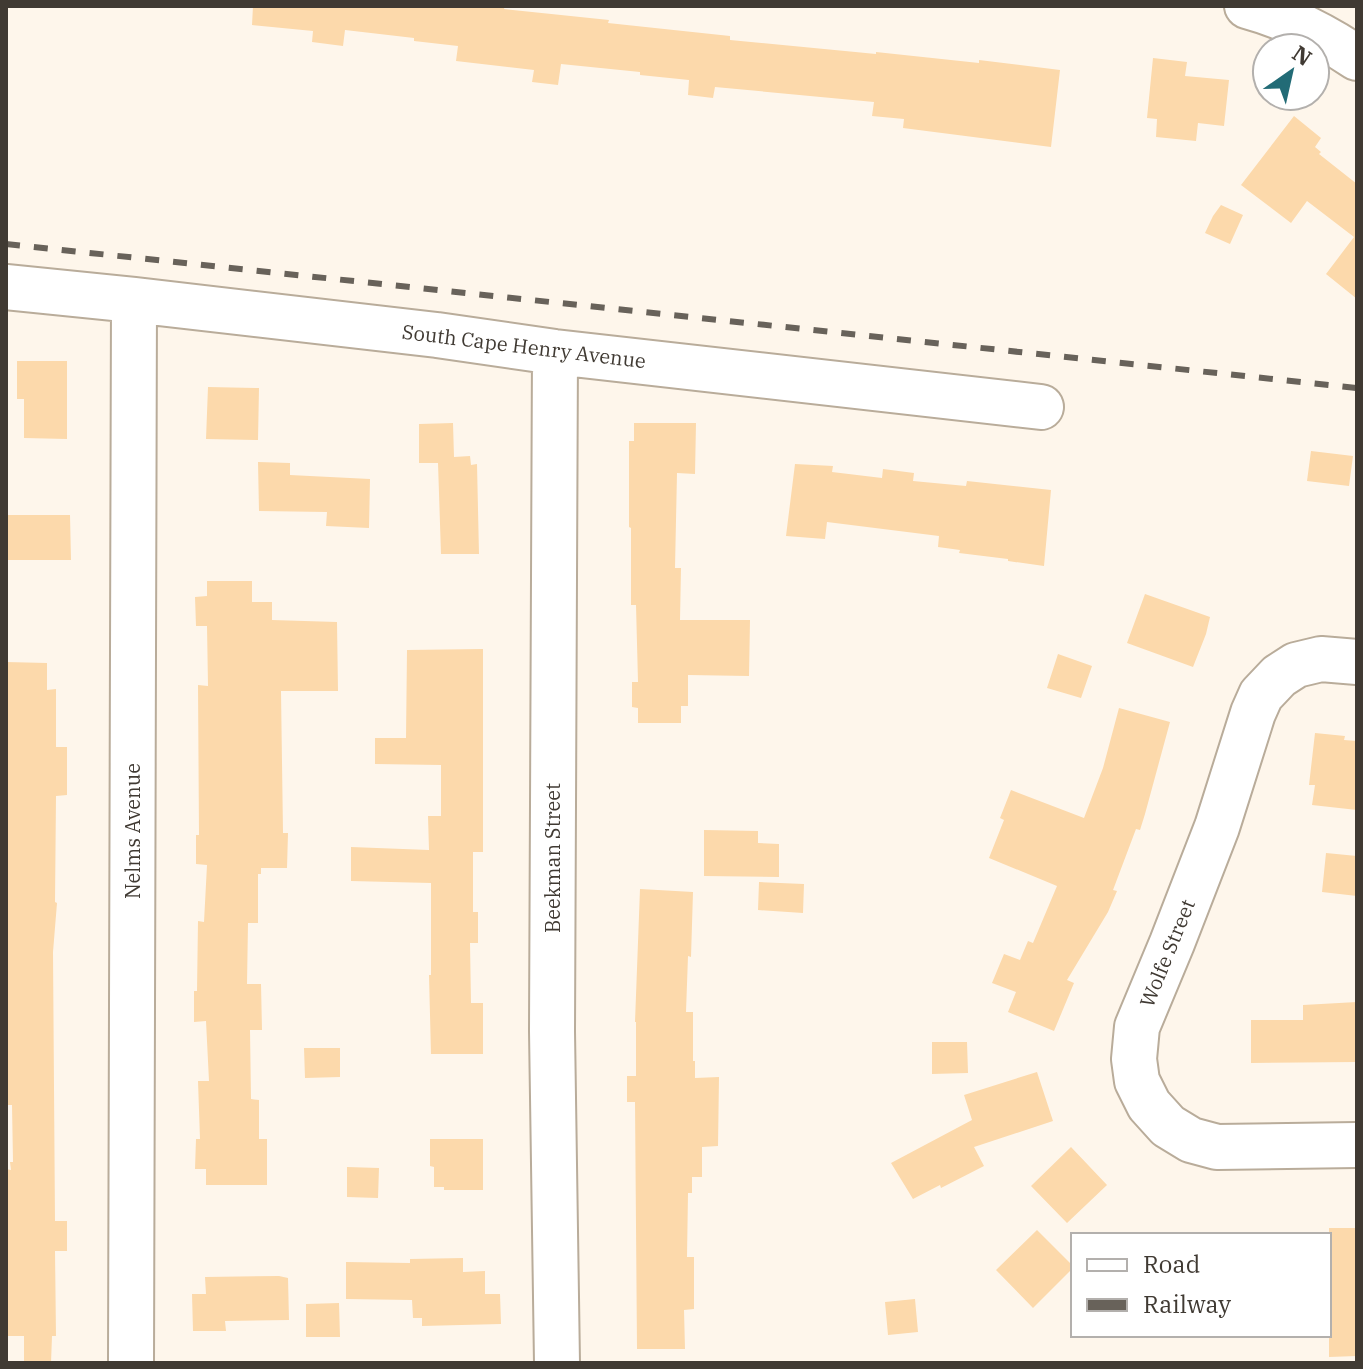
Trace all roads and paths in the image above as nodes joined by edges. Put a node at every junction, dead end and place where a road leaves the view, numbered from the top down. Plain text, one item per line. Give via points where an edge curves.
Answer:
1 (1247, 6) edge
2 (1357, 58) edge
3 (6, 287) edge
4 (134, 300) junction
5 (555, 352) junction
6 (1041, 407) dead end
7 (1357, 662) edge
8 (1357, 1145) edge
9 (131, 1363) edge
10 (557, 1363) edge

1 - 2 street via 1328,39
3 - 4 street, South Cape Henry Avenue
4 - 5 street, South Cape Henry Avenue
4 - 9 street, Nelms Avenue
5 - 6 street, South Cape Henry Avenue
5 - 10 street, Beekman Street via 552,1031
7 - 8 street, Wolfe Street via 1321,659 1296,665 1261,695 1217,827 1137,1027 1134,1059 1149,1105 1191,1140 1217,1147

